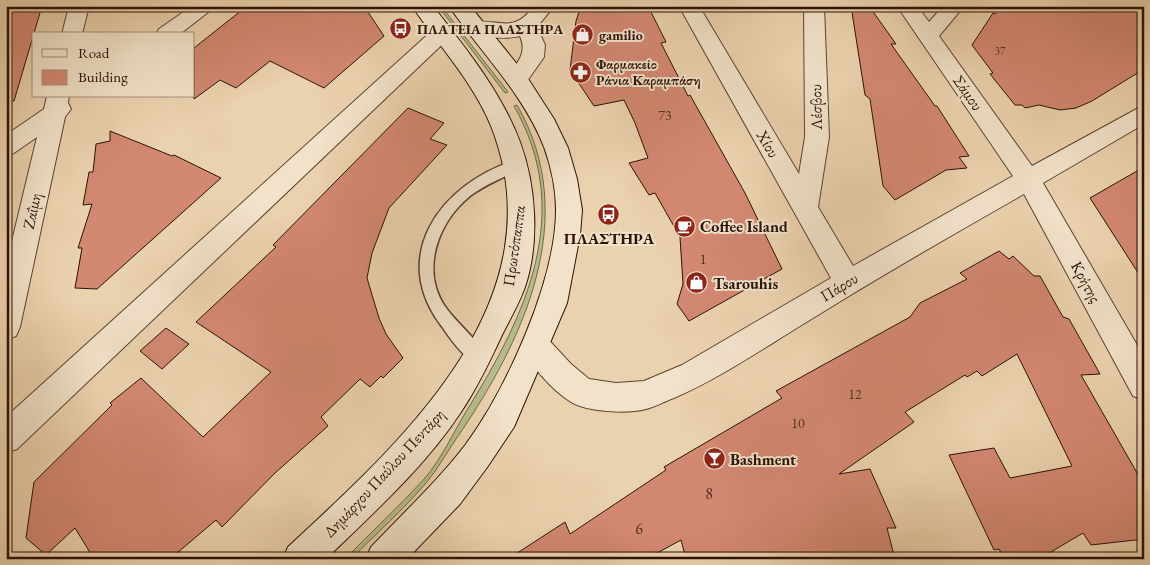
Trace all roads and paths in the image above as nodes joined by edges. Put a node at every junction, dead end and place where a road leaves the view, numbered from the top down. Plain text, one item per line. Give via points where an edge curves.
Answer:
1 (79, 6) edge
2 (206, 6) edge
3 (422, 6) edge
4 (459, 6) edge
5 (544, 6) edge
6 (689, 6) edge
7 (814, 6) edge
8 (907, 6) edge
9 (954, 6) edge
10 (526, 26) junction
11 (477, 28) junction
12 (72, 32) edge
13 (169, 32) edge
14 (442, 33) junction
15 (928, 35) junction
16 (517, 80) junction
17 (72, 98) edge
18 (56, 105) edge
19 (1144, 113) edge
20 (6, 147) edge
21 (516, 165) junction
22 (1028, 179) junction
23 (805, 208) junction
24 (848, 282) junction
25 (6, 327) edge
26 (536, 346) junction
27 (477, 356) junction
28 (1144, 386) edge
29 (6, 438) edge
30 (300, 559) edge
31 (383, 559) edge

1 - 12 street
2 - 13 street
3 - 14 street, Πρωτόπαππα
4 - 11 street
5 - 10 street
6 - 23 street, Χίου
7 - 23 street, Λέσβου via 817,137
8 - 15 street, Σάμου
9 - 15 street
10 - 11 street via 495,32
10 - 16 street via 534,45 533,57
11 - 16 street
14 - 21 street, Πρωτόπαππα via 490,100
14 - 29 street
15 - 22 street, Σάμου
16 - 26 street via 556,148 569,210 553,303
17 - 18 street
18 - 20 street
18 - 25 street, Ζαΐμη
19 - 22 street, Πάρου
21 - 27 street, Πρωτόπαππα via 521,220 512,285
21 - 27 lane via 465,193 444,215 432,234 426,255 427,281 433,300 445,320
22 - 24 street, Πάρου
22 - 28 street, Κρήτης
23 - 24 street, Χίου
24 - 26 street, Πάρου via 693,375 645,395 616,397 582,392 560,374
26 - 31 street via 503,416 477,455 448,492
27 - 30 street, Δημάρχου Παύλου Πεντάρη via 443,412 422,437

